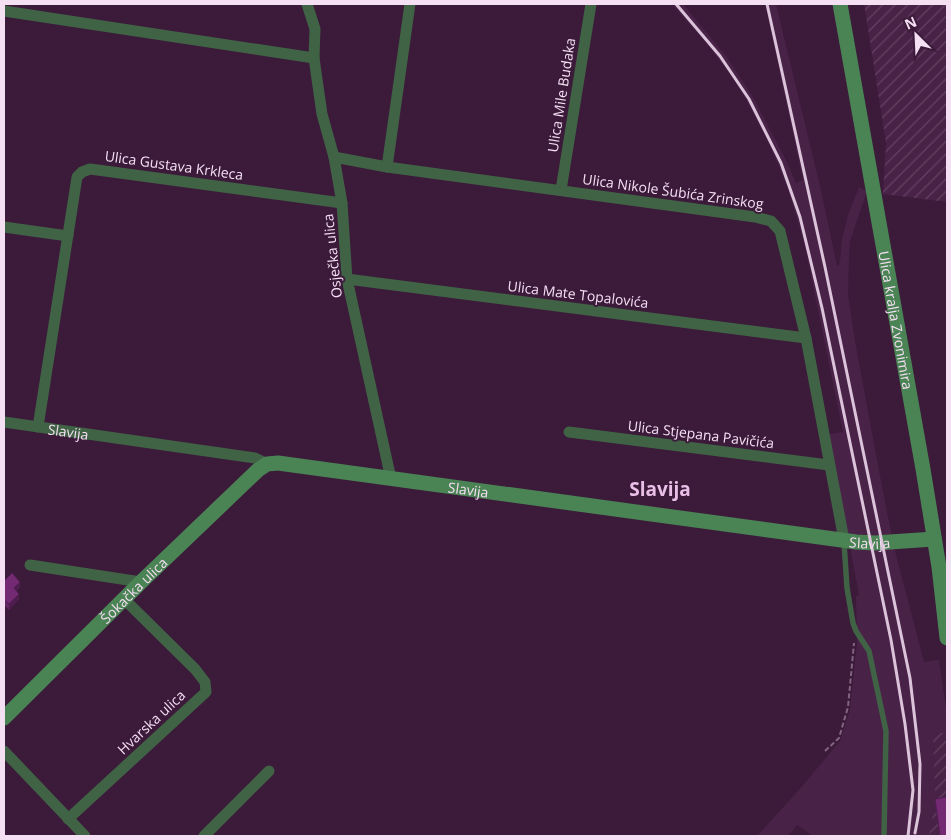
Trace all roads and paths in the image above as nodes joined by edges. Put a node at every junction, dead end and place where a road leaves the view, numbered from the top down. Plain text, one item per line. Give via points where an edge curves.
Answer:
1 (307, 4) edge
2 (410, 4) edge
3 (591, 4) edge
4 (840, 4) edge
5 (4, 11) edge
6 (314, 58) junction
7 (334, 157) junction
8 (387, 166) junction
9 (561, 190) junction
10 (342, 203) junction
11 (4, 226) edge
12 (68, 236) junction
13 (347, 279) junction
14 (806, 338) junction
15 (4, 422) edge
16 (38, 427) junction
17 (569, 432) dead end
18 (268, 464) junction
19 (829, 465) junction
20 (391, 479) junction
21 (934, 539) junction
22 (844, 540) junction
23 (30, 565) dead end
24 (943, 567) edge
25 (141, 582) junction
26 (124, 599) junction
27 (856, 631) junction
28 (947, 638) edge
29 (4, 718) edge
30 (4, 751) edge
31 (825, 751) dead end
32 (269, 771) dead end
33 (68, 819) junction
34 (85, 836) edge
35 (204, 836) edge
36 (884, 836) edge

1 - 6 street, Osječka ulica via 314,29
2 - 8 street
3 - 9 street, Ulica Mile Budaka
4 - 21 street, Ulica kralja Zvonimira
5 - 6 street
6 - 7 street, Osječka ulica via 322,114
7 - 8 street, Ulica Nikole Šubića Zrinskog
7 - 10 street, Osječka ulica
8 - 9 street, Ulica Nikole Šubića Zrinskog
9 - 14 street, Ulica Nikole Šubića Zrinskog via 771,221 780,231
10 - 12 street, Ulica Gustava Krkleca via 90,168 77,177
10 - 13 street, Osječka ulica
11 - 12 street
12 - 16 street, Ulica Gustava Krkleca
13 - 14 street, Ulica Mate Topalovića
13 - 20 street, Osječka ulica
14 - 19 street, Ulica Nikole Šubića Zrinskog
15 - 16 street, Slavija
16 - 18 street, Slavija via 255,458
17 - 19 street, Ulica Stjepana Pavičića
18 - 20 street, Slavija
18 - 25 street, Šokačka ulica
19 - 22 street, Ulica Nikole Šubića Zrinskog
20 - 22 street, Slavija
21 - 22 street, Slavija via 875,543
21 - 24 street, Ulica kralja Zvonimira
22 - 27 lane via 847,588
23 - 25 street
24 - 28 street, Ulica kralja Zvonimira
25 - 26 street, Šokačka ulica
26 - 29 street, Šokačka ulica
26 - 33 street, Hvarska ulica via 195,669 205,682 206,692
27 - 31 path via 848,708 839,738
27 - 36 lane via 869,651 886,731
30 - 33 street
32 - 35 street
33 - 34 street

